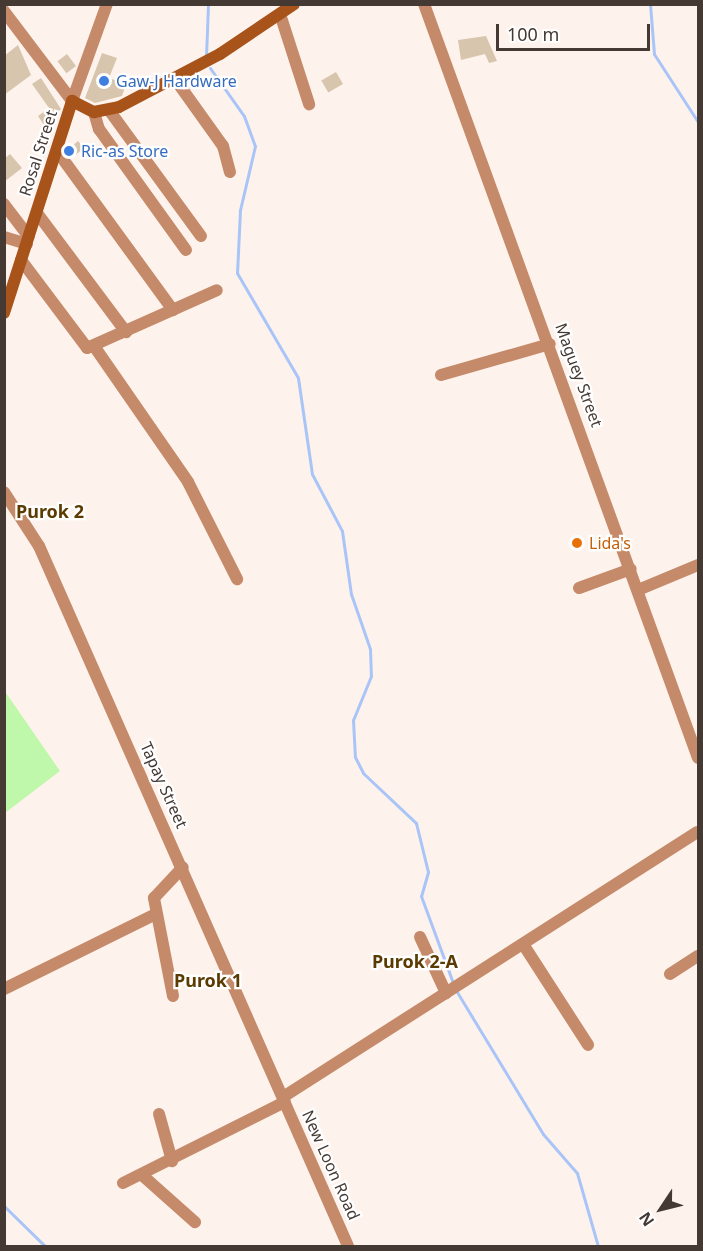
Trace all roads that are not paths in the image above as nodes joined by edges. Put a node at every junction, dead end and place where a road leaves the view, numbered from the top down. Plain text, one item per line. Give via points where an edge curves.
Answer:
1 (107, 4) edge
2 (294, 4) edge
3 (424, 4) edge
4 (4, 12) edge
5 (280, 14) junction
6 (175, 79) junction
7 (72, 102) junction
8 (309, 104) dead end
9 (109, 110) junction
10 (94, 112) junction
11 (57, 151) junction
12 (230, 172) dead end
13 (4, 204) edge
14 (37, 213) junction
15 (201, 236) dead end
16 (4, 237) edge
17 (28, 241) junction
18 (186, 250) dead end
19 (21, 260) junction
20 (217, 290) dead end
21 (173, 310) junction
22 (4, 313) edge
23 (126, 332) junction
24 (550, 344) junction
25 (94, 346) junction
26 (441, 375) dead end
27 (4, 492) edge
28 (699, 565) edge
29 (631, 569) junction
30 (237, 579) dead end
31 (579, 588) dead end
32 (638, 590) junction
33 (699, 758) edge
34 (699, 832) edge
35 (183, 867) junction
36 (156, 914) junction
37 (420, 937) dead end
38 (523, 944) junction
39 (699, 956) edge
40 (670, 974) dead end
41 (4, 989) edge
42 (446, 993) junction
43 (174, 996) dead end
44 (588, 1045) dead end
45 (284, 1099) junction
46 (159, 1114) dead end
47 (172, 1161) junction
48 (142, 1175) junction
49 (123, 1183) dead end
50 (195, 1222) dead end
51 (348, 1246) edge

1 - 7 street, Rosal Street
2 - 5 street
3 - 24 street, Maguey Street
4 - 7 street
5 - 6 street
5 - 8 street
6 - 9 street
6 - 12 street via 224,146
7 - 10 street
7 - 11 street, Rosal Street
9 - 10 street
9 - 15 street
10 - 18 street via 99,129
11 - 14 street, Rosal Street
11 - 21 street
13 - 17 street
14 - 17 street, Rosal Street
14 - 23 street
16 - 17 street
17 - 19 street, Rosal Street
19 - 22 street, Rosal Street
19 - 25 street via 85,346
20 - 21 street
21 - 23 street
23 - 25 street
24 - 26 street
24 - 29 street, Maguey Street
25 - 30 street via 188,482
27 - 35 street, Tapay Street via 39,546
28 - 32 street
29 - 31 street
29 - 32 street, Maguey Street
32 - 33 street, Maguey Street
34 - 38 street
35 - 36 street via 156,893
35 - 45 street, Tapay Street
36 - 41 street
36 - 43 street
37 - 42 street
38 - 42 street
38 - 44 street
39 - 40 street
42 - 45 street
45 - 47 street
45 - 51 street, New Loon Road
46 - 47 street
47 - 48 street
48 - 49 street
48 - 50 street

